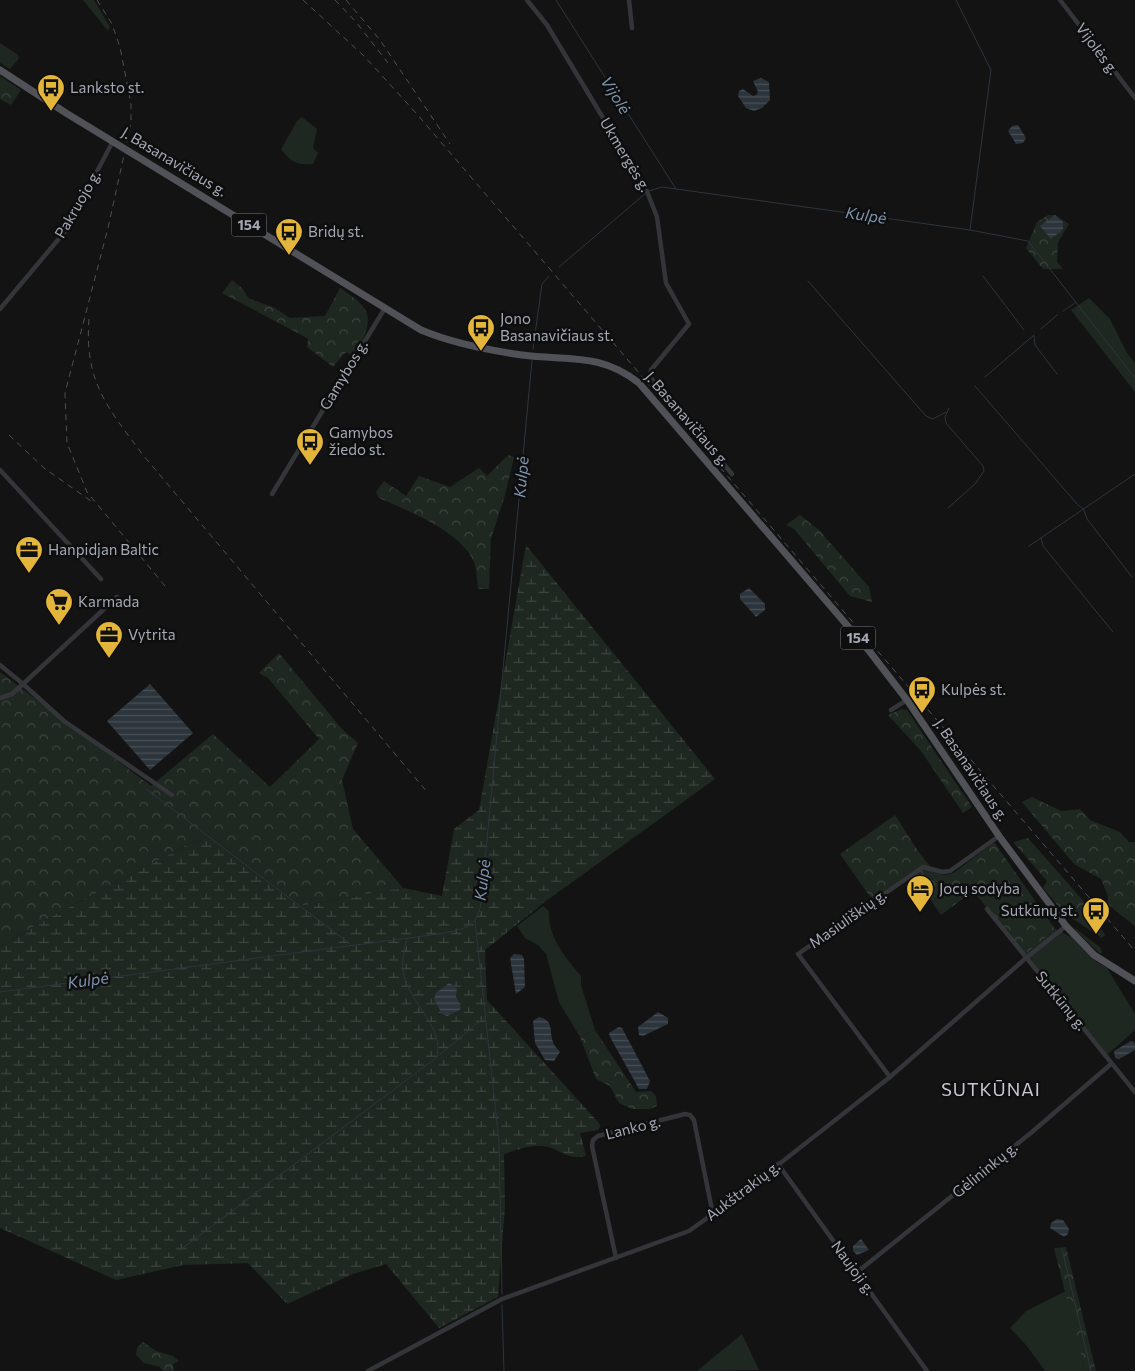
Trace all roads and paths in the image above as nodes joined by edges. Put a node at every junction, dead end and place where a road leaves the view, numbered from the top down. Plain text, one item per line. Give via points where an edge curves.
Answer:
1 (527, 0) edge
2 (629, 0) edge
3 (1060, 0) edge
4 (632, 28) dead end
5 (0, 70) edge
6 (1135, 98) edge
7 (113, 141) junction
8 (385, 308) junction
9 (0, 309) edge
10 (0, 470) edge
11 (732, 474) dead end
12 (272, 494) dead end
13 (101, 580) dead end
14 (117, 597) dead end
15 (0, 665) edge
16 (23, 684) junction
17 (0, 698) edge
18 (907, 700) junction
19 (891, 710) dead end
20 (172, 795) dead end
21 (999, 836) junction
22 (987, 909) dead end
23 (1066, 926) junction
24 (1026, 958) junction
25 (1135, 981) edge
26 (1111, 1064) junction
27 (890, 1077) junction
28 (1135, 1092) edge
29 (778, 1164) junction
30 (713, 1215) junction
31 (616, 1258) junction
32 (856, 1273) junction
33 (368, 1371) edge
34 (927, 1371) edge

1 - 11 street, Ukmergės g. via 548,24 646,189 657,217 666,283 689,324 651,370 650,377
2 - 4 street
3 - 6 street, Vijolės g.
5 - 7 main road, J. Basanavičiaus g. / 154
7 - 8 main road, J. Basanavičiaus g. / 154
7 - 9 street, Pakruojo g. via 67,229
8 - 12 street, Gamybos g.
8 - 18 main road, J. Basanavičiaus g. / 154 via 443,339 523,355 596,361 624,371 639,383
10 - 13 street
14 - 16 street
15 - 16 street
16 - 17 street via 12,694
16 - 20 street via 64,721
18 - 19 street
18 - 21 main road, J. Basanavičiaus g. / 154
21 - 23 main road, J. Basanavičiaus g. / 154
21 - 27 street, Masiuliškių g. via 950,871 923,867 798,954
22 - 24 street, Sutkūnų g.
23 - 24 street, Aukštrakių g.
23 - 25 main road, J. Basanavičiaus g. / 154 via 1094,955
24 - 26 street, Sutkūnų g.
24 - 27 street, Aukštrakių g.
26 - 28 street, Sutkūnų g.
26 - 32 street, Gėlininkų g. via 1032,1132
27 - 29 street, Aukštrakių g.
29 - 30 street, Aukštrakių g.
29 - 32 street, Naujoji g.
30 - 31 street, Aukštrakių g. via 672,1239
30 - 31 street, Lanko g. via 694,1120 690,1115 598,1136 592,1146
31 - 33 street, Aukštrakių g. via 502,1299
32 - 34 street, Naujoji g.

